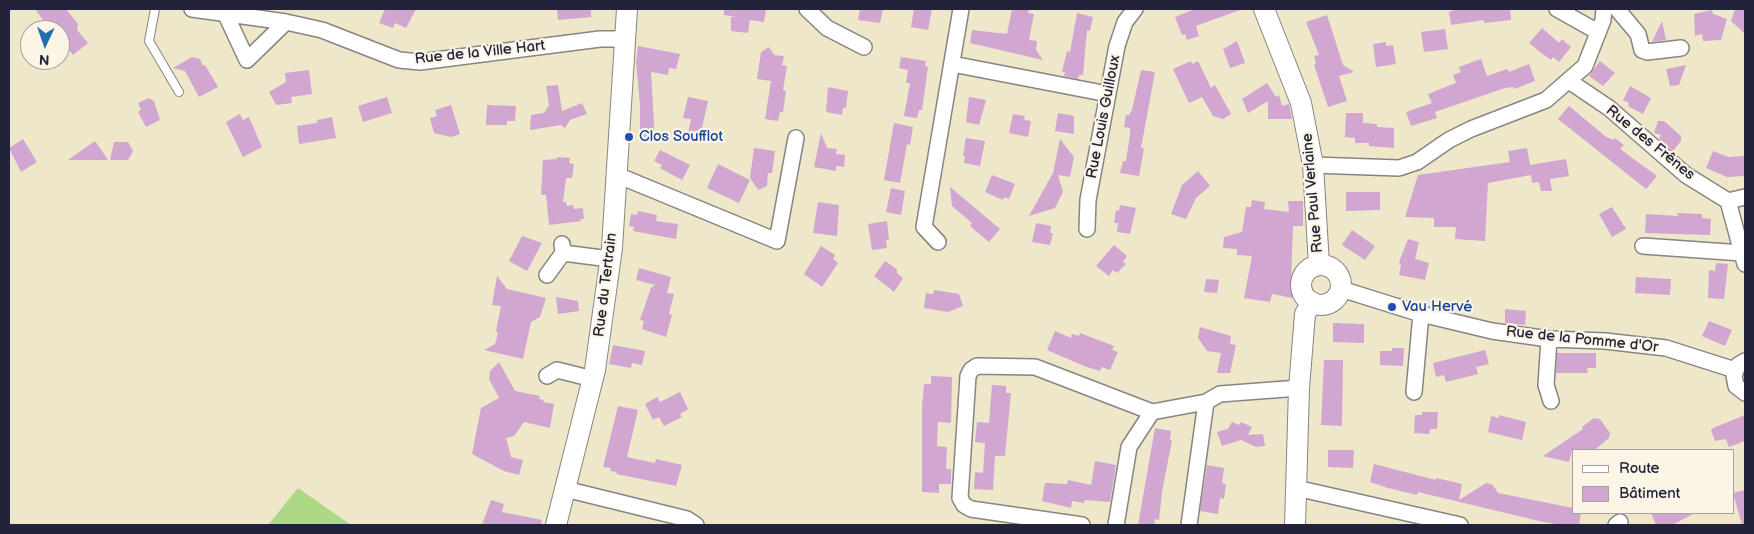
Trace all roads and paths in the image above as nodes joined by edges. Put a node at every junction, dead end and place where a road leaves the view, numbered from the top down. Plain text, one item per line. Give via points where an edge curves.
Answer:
1 (154, 9) edge
2 (192, 9) edge
3 (627, 9) edge
4 (807, 9) edge
5 (961, 9) edge
6 (1135, 9) edge
7 (1264, 9) edge
8 (1557, 9) edge
9 (1604, 9) edge
10 (1617, 9) edge
11 (226, 15) junction
12 (286, 22) junction
13 (1598, 32) junction
14 (625, 39) junction
15 (864, 48) dead end
16 (1680, 48) dead end
17 (952, 64) junction
18 (1569, 81) junction
19 (178, 92) dead end
20 (1108, 94) junction
21 (796, 138) dead end
22 (1313, 165) junction
23 (617, 175) junction
24 (1745, 197) edge
25 (1728, 201) junction
26 (1087, 229) dead end
27 (938, 242) dead end
28 (1643, 246) dead end
29 (610, 258) junction
30 (1744, 258) edge
31 (1319, 265) junction
32 (547, 275) dead end
33 (1341, 289) junction
34 (1312, 302) junction
35 (1421, 314) junction
36 (1549, 339) junction
37 (1740, 366) edge
38 (552, 369) dead end
39 (593, 379) junction
40 (1298, 388) junction
41 (1414, 392) dead end
42 (1745, 393) edge
43 (1551, 401) dead end
44 (1206, 402) junction
45 (1152, 412) junction
46 (1296, 488) junction
47 (565, 489) junction
48 (556, 525) edge
49 (696, 525) edge
50 (1082, 525) edge
51 (1116, 525) edge
52 (1189, 525) edge
53 (1296, 525) edge
54 (1460, 525) edge

1 - 19 lane via 149,41
2 - 11 street, Rue de la Ville Hart
3 - 14 street, Rue du Tertrain
4 - 15 street via 827,28
5 - 17 street
6 - 20 street, Rue Louis Guilloux via 1125,22 1117,46
7 - 22 street, Rue Paul Verlaine via 1301,103
8 - 13 street
9 - 13 street
10 - 16 street via 1638,34 1642,50
11 - 12 street, Rue de la Ville Hart
11 - 12 street via 247,60
12 - 14 street, Rue de la Ville Hart via 322,30 399,60 420,62
13 - 18 street via 1585,66
14 - 23 street, Rue du Tertrain
17 - 20 street
17 - 27 street via 924,227
18 - 22 street via 1546,100 1471,129 1417,162 1399,168
18 - 25 street, Rue des Frênes via 1609,108 1686,175
20 - 26 street, Rue Louis Guilloux via 1088,200
21 - 23 street via 777,241
22 - 31 street, Rue Paul Verlaine
23 - 29 street, Rue du Tertrain
24 - 25 street
25 - 30 street
28 - 30 street
29 - 32 street via 562,249
29 - 39 street, Rue du Tertrain
31 - 33 street via 1337,271
31 - 34 street via 1308,270 1302,281 1303,293
33 - 34 street via 1330,303 1318,305
33 - 35 street, Rue de la Pomme d'Or
34 - 40 street via 1306,314
35 - 36 street, Rue de la Pomme d'Or via 1492,331
35 - 41 street
36 - 37 street, Rue de la Pomme d'Or via 1666,348
36 - 43 street via 1546,385
37 - 42 street via 1734,381
38 - 39 street
39 - 47 street, Rue du Tertrain
40 - 44 street via 1220,394
40 - 46 street
44 - 45 street
44 - 52 street
45 - 50 street via 1035,367 977,366 971,370 960,498 964,505 971,509
45 - 51 street via 1129,448
46 - 53 street
46 - 54 street
47 - 48 street, Rue du Tertrain
47 - 49 street via 687,518

